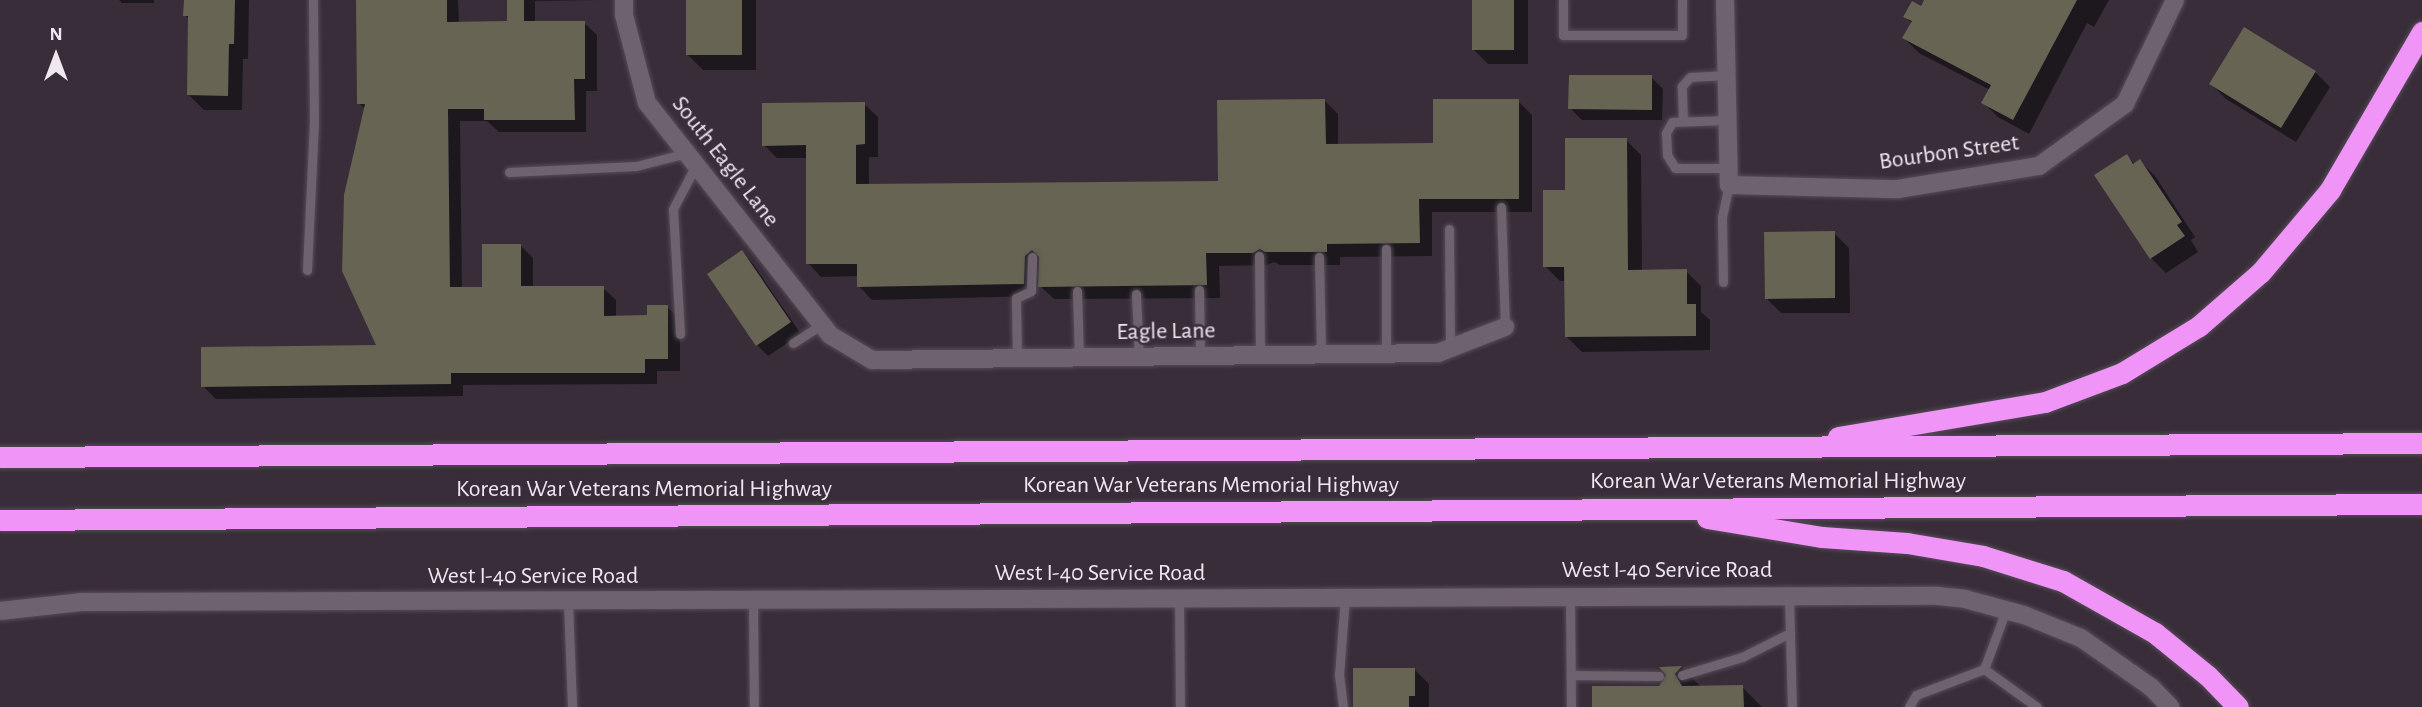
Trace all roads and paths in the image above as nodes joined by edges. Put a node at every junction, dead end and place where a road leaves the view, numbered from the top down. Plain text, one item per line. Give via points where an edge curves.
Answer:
1 (313, 0) edge
2 (624, 0) edge
3 (1563, 0) edge
4 (1682, 0) edge
5 (1725, 0) edge
6 (2175, 0) edge
7 (2422, 32) edge
8 (1726, 75) junction
9 (1727, 120) junction
10 (1683, 121) junction
11 (692, 159) junction
12 (509, 173) dead end
13 (1728, 176) junction
14 (1502, 207) dead end
15 (1449, 229) dead end
16 (1386, 249) dead end
17 (1259, 256) dead end
18 (1032, 257) dead end
19 (1319, 257) dead end
20 (307, 270) dead end
21 (1723, 282) dead end
22 (1199, 290) dead end
23 (1077, 291) dead end
24 (1136, 294) dead end
25 (1505, 327) joint
26 (826, 330) junction
27 (680, 334) dead end
28 (793, 343) dead end
29 (1450, 349) junction
30 (1386, 354) junction
31 (1321, 355) junction
32 (1200, 356) junction
33 (1260, 356) junction
34 (1139, 357) junction
35 (1017, 358) junction
36 (1079, 358) junction
37 (2422, 443) edge
38 (1781, 447) junction
39 (0, 457) edge
40 (2422, 504) edge
41 (1649, 509) junction
42 (0, 520) edge
43 (1570, 596) junction
44 (1790, 596) junction
45 (1180, 597) junction
46 (1345, 597) junction
47 (753, 601) junction
48 (568, 602) junction
49 (2006, 610) junction
50 (0, 611) edge
51 (1790, 633) junction
52 (1984, 669) junction
53 (1571, 675) junction
54 (1682, 675) dead end
55 (1658, 676) dead end
56 (572, 707) edge
57 (754, 707) edge
58 (1180, 707) edge
59 (1343, 707) edge
60 (1571, 707) edge
61 (1792, 707) edge
62 (1909, 707) edge
63 (2036, 707) edge
64 (2170, 707) edge
65 (2238, 707) edge

1 - 20 lane via 314,122
2 - 11 street, South Eagle Lane via 647,103
3 - 4 lane via 1563,35 1682,35
5 - 8 street
6 - 13 street, Bourbon Street via 2125,104 2039,166 1898,189
7 - 38 highway via 2330,190 2294,236 2231,300 2160,352 2122,373 2045,401
8 - 9 street
8 - 10 lane via 1690,77 1682,86
9 - 10 lane
9 - 13 street
10 - 13 lane via 1672,122 1666,133 1667,155 1675,168
11 - 12 lane
11 - 26 street, South Eagle Lane
11 - 27 lane via 673,209
13 - 21 lane via 1722,217
14 - 25 lane
15 - 29 lane
16 - 30 lane
17 - 33 lane
18 - 35 lane via 1031,291 1016,298
19 - 31 lane
22 - 32 lane
23 - 36 lane
24 - 34 lane
25 - 29 street, Eagle Lane
26 - 28 lane
26 - 35 street, Eagle Lane via 872,360
29 - 30 street, Eagle Lane via 1438,354
30 - 31 street, Eagle Lane
31 - 33 street, Eagle Lane
32 - 33 street, Eagle Lane
32 - 34 street, Eagle Lane
34 - 36 street, Eagle Lane
35 - 36 street, Eagle Lane
37 - 38 highway, Korean War Veterans Memorial Highway
38 - 39 highway, Korean War Veterans Memorial Highway
40 - 41 highway, Korean War Veterans Memorial Highway
41 - 42 highway, Korean War Veterans Memorial Highway
41 - 65 highway via 1822,537 1907,543 2028,569 2095,596 2155,633
43 - 44 street, West I-40 Service Road
43 - 46 street, West I-40 Service Road
43 - 53 lane
44 - 49 street, West I-40 Service Road via 1938,597
44 - 51 lane
45 - 46 street, West I-40 Service Road
45 - 47 street, West I-40 Service Road
45 - 58 lane
46 - 59 lane via 1339,675
47 - 48 street, West I-40 Service Road
47 - 57 lane
48 - 50 street, West I-40 Service Road via 81,603
48 - 56 lane
49 - 52 lane
49 - 64 street, West I-40 Service Road via 2081,638 2151,687
51 - 54 lane via 1742,657
51 - 61 lane
52 - 62 lane via 1916,695
52 - 63 lane
53 - 55 lane
53 - 60 lane

